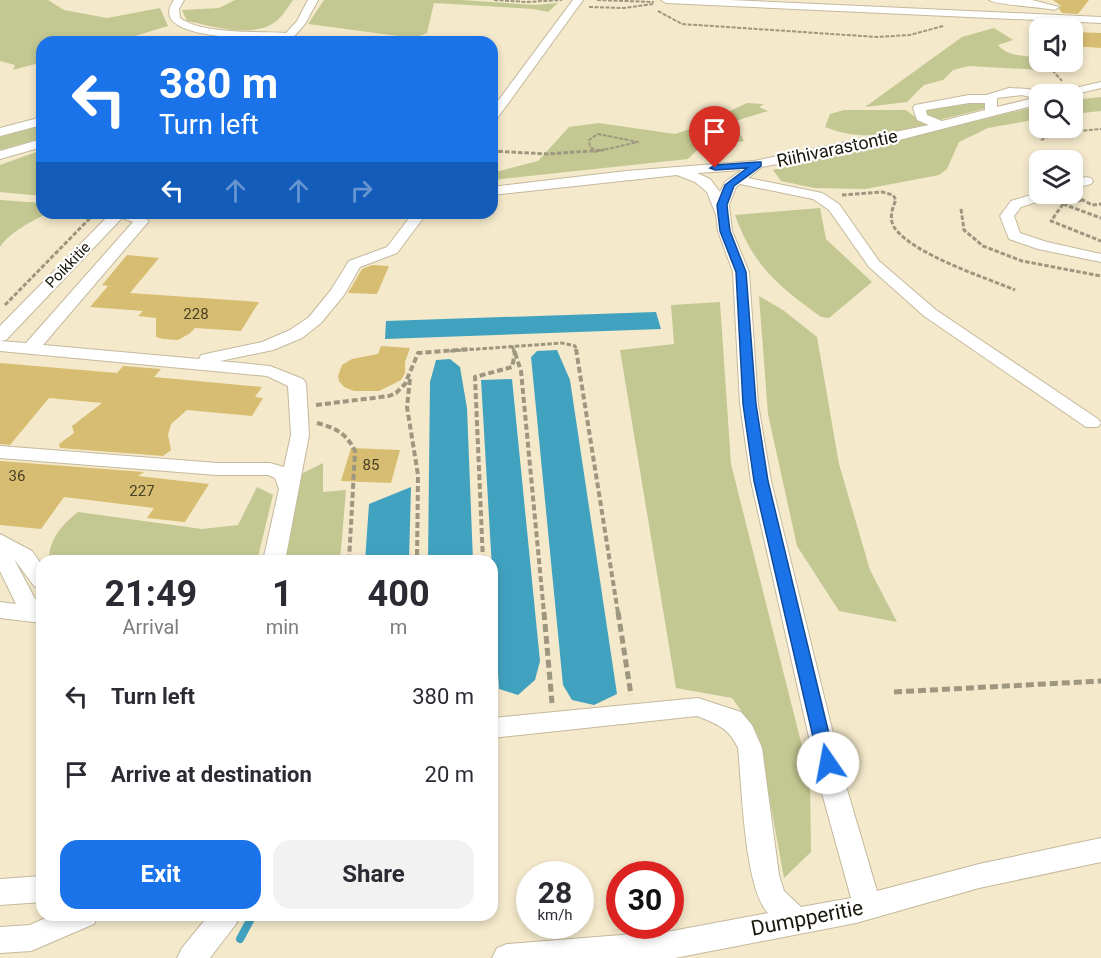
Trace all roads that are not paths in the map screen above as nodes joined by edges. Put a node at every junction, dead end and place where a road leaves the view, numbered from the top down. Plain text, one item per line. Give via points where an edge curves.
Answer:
1 (179, 0) edge
2 (313, 0) edge
3 (666, 0) edge
4 (927, 0) edge
5 (994, 0) edge
6 (1040, 0) edge
7 (573, 2) edge
8 (845, 4) edge
9 (1054, 7) junction
10 (921, 12) junction
11 (1062, 18) joint
12 (1083, 19) edge
13 (1101, 20) edge
14 (210, 36) edge
15 (289, 36) edge
16 (1101, 85) edge
17 (1083, 89) edge
18 (1029, 100) edge
19 (991, 106) junction
20 (498, 108) edge
21 (36, 123) edge
22 (940, 125) junction
23 (0, 132) edge
24 (36, 145) edge
25 (0, 155) edge
26 (758, 164) junction
27 (658, 173) junction
28 (736, 179) junction
29 (1086, 181) dead end
30 (1083, 182) edge
31 (498, 190) edge
32 (1029, 200) edge
33 (723, 215) junction
34 (113, 219) edge
35 (138, 219) edge
36 (415, 219) edge
37 (1101, 258) edge
38 (0, 336) edge
39 (0, 346) edge
40 (30, 349) junction
41 (180, 363) junction
42 (1092, 423) dead end
43 (0, 452) edge
44 (289, 489) junction
45 (0, 541) edge
46 (0, 555) edge
47 (275, 555) edge
48 (36, 572) edge
49 (0, 610) edge
50 (36, 614) edge
51 (36, 616) edge
52 (498, 727) edge
53 (1101, 850) edge
54 (36, 890) edge
55 (0, 892) edge
56 (868, 907) junction
57 (70, 921) edge
58 (221, 921) edge
59 (795, 921) junction
60 (0, 940) edge
61 (192, 958) edge
62 (507, 958) edge

1 - 14 street via 174,5 176,20
2 - 15 street
3 - 8 street
4 - 10 street
5 - 9 street
6 - 9 street
7 - 20 street
8 - 10 street
9 - 11 street
10 - 11 street
12 - 13 street
16 - 17 street
18 - 19 street, Riihivarastontie
19 - 22 street, Riihivarastontie
19 - 22 street via 969,99 919,108 921,117
21 - 23 street
22 - 26 street, Riihivarastontie
24 - 25 street
26 - 27 street
26 - 28 street, Riihivarastontie
27 - 31 street
27 - 33 street via 697,176 710,184
28 - 33 street, Riihivarastontie via 722,205
28 - 42 street via 817,196 834,207 874,264 930,313
29 - 30 street
32 - 37 street via 1016,204 1007,216 1014,236
33 - 56 street, Riihivarastontie via 741,272 749,404 761,481 833,786
34 - 38 street, Poikkitie
35 - 40 street via 142,221
36 - 41 street via 392,250 354,264 330,302 296,334 267,346
39 - 40 street
40 - 41 street
41 - 44 street via 270,371 297,383 300,435
43 - 44 street via 270,470 283,474
44 - 47 street
45 - 48 street via 25,556
46 - 50 street via 7,562 24,604
49 - 51 street
52 - 59 street via 698,707 732,719 750,748 765,874 772,898
53 - 56 street, Dumpperitie via 979,876
54 - 55 street
56 - 59 street, Dumpperitie
57 - 60 street via 31,938
58 - 61 street
59 - 62 street, Dumpperitie via 672,945

